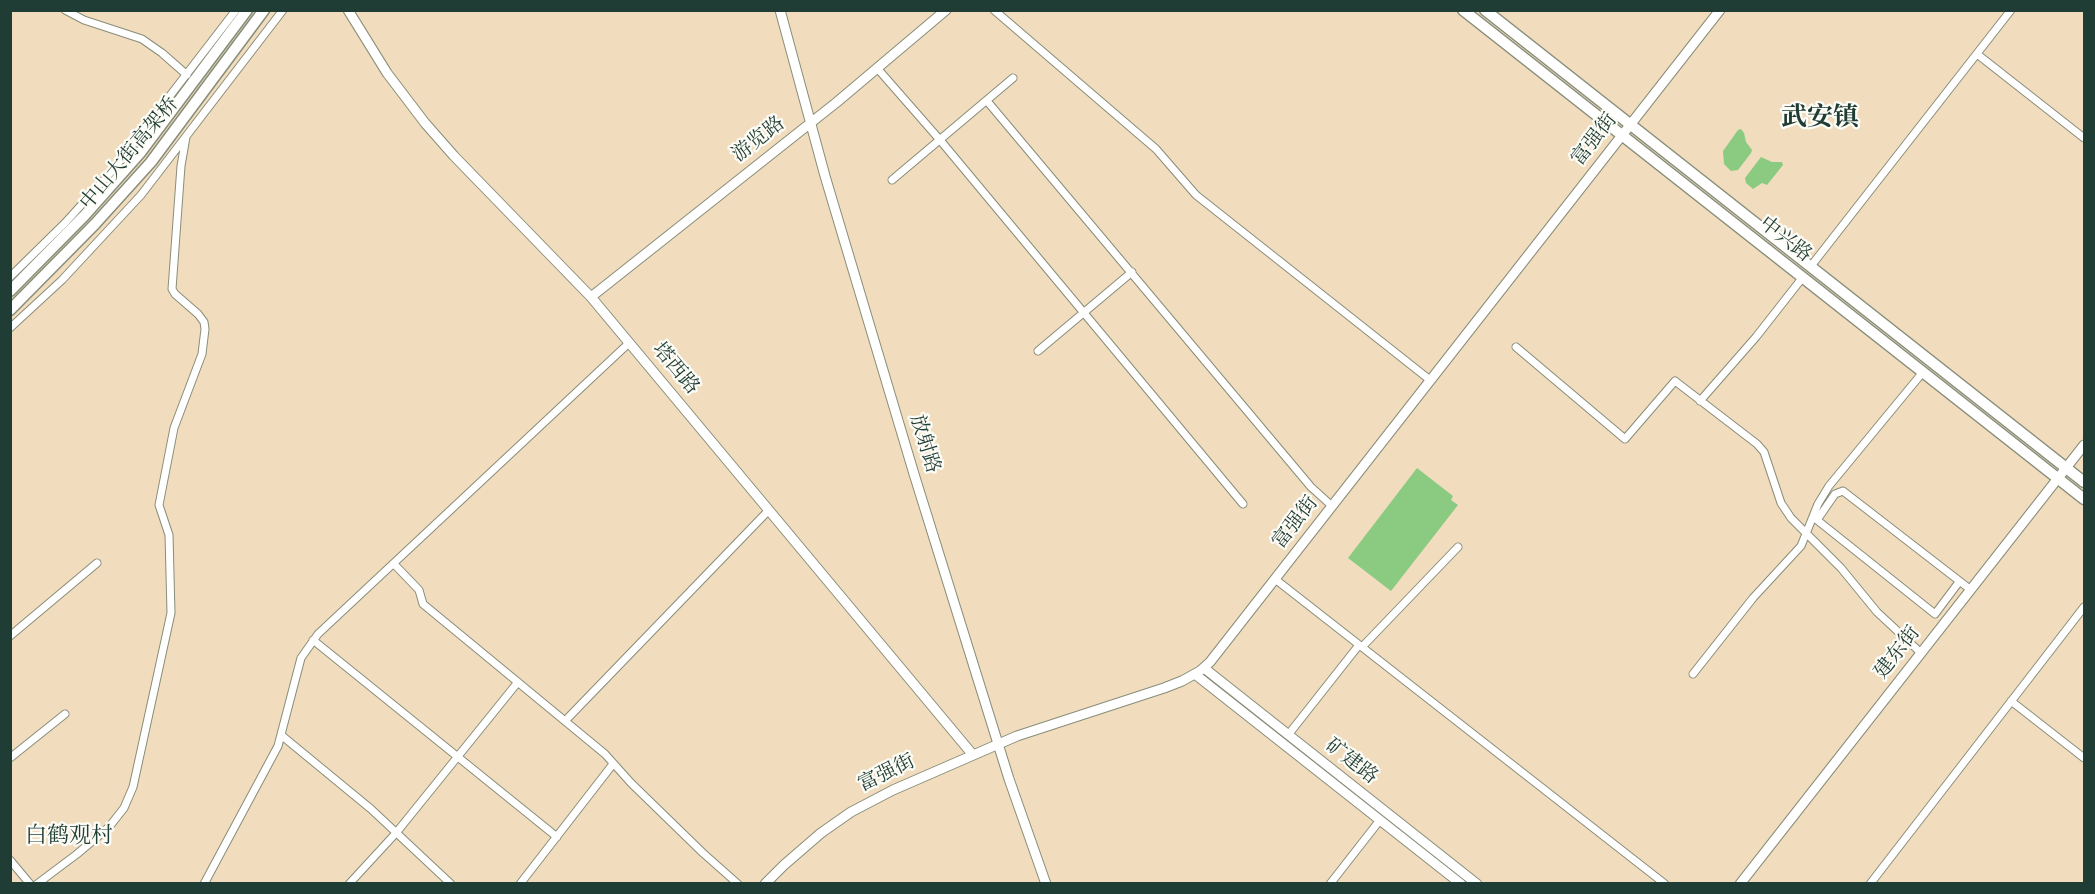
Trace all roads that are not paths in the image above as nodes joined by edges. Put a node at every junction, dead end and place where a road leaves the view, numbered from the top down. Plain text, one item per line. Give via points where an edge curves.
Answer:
1 (65, 10) edge
2 (236, 10) edge
3 (247, 10) edge
4 (264, 10) edge
5 (283, 10) edge
6 (348, 10) edge
7 (780, 10) edge
8 (946, 10) edge
9 (994, 10) edge
10 (1463, 10) edge
11 (1485, 10) edge
12 (1720, 10) edge
13 (2011, 10) edge
14 (1977, 54) junction
15 (877, 68) junction
16 (187, 75) junction
17 (1013, 78) dead end
18 (987, 101) junction
19 (811, 122) junction
20 (1630, 124) junction
21 (1622, 135) junction
22 (186, 137) junction
23 (2085, 138) edge
24 (940, 140) junction
25 (892, 180) dead end
26 (1810, 266) junction
27 (1132, 272) junction
28 (10, 277) edge
29 (1803, 278) junction
30 (10, 291) edge
31 (591, 297) junction
32 (10, 310) edge
33 (1084, 313) junction
34 (10, 328) edge
35 (629, 343) junction
36 (1516, 347) dead end
37 (1038, 351) dead end
38 (1923, 372) junction
39 (1430, 380) junction
40 (1700, 400) junction
41 (2085, 445) edge
42 (2067, 468) junction
43 (2058, 478) junction
44 (2085, 482) edge
45 (2085, 499) edge
46 (1243, 504) dead end
47 (1332, 506) junction
48 (768, 511) junction
49 (1807, 534) junction
50 (1458, 547) dead end
51 (97, 563) dead end
52 (394, 564) junction
53 (1275, 579) junction
54 (1959, 582) junction
55 (1971, 590) junction
56 (2085, 607) edge
57 (10, 636) edge
58 (313, 640) junction
59 (1361, 646) junction
60 (1921, 653) junction
61 (1200, 671) junction
62 (1693, 674) dead end
63 (518, 682) junction
64 (2011, 701) junction
65 (65, 714) dead end
66 (565, 721) junction
67 (281, 735) junction
68 (1288, 735) junction
69 (998, 744) junction
70 (973, 755) junction
71 (458, 757) junction
72 (10, 758) edge
73 (2085, 758) edge
74 (613, 764) junction
75 (1380, 820) junction
76 (396, 833) junction
77 (557, 837) junction
78 (10, 860) edge
79 (30, 884) edge
80 (38, 884) edge
81 (204, 884) edge
82 (349, 884) edge
83 (451, 884) edge
84 (520, 884) edge
85 (738, 884) edge
86 (765, 884) edge
87 (1046, 884) edge
88 (1330, 884) edge
89 (1461, 884) edge
90 (1477, 884) edge
91 (1665, 884) edge
92 (1740, 884) edge
93 (1870, 884) edge

1 - 16 street via 142,39
2 - 16 street
3 - 30 main road, 中山大街高架桥 via 140,153
4 - 32 main road, 中山大街高架桥 via 151,162
5 - 22 street
6 - 31 street, 塔西路 via 387,73 425,123
7 - 19 street, 放射路
8 - 15 street, 游览路
9 - 39 street via 1156,149 1196,195
10 - 21 main road, 中兴路
11 - 20 main road, 中兴路
12 - 20 street, 富强街
13 - 14 street
14 - 23 street
14 - 26 street
15 - 19 street, 游览路
15 - 24 street
16 - 28 street via 100,184
17 - 18 street
18 - 24 street
18 - 27 street
19 - 31 street, 游览路
19 - 69 street, 放射路 via 910,463
20 - 21 street, 富强街
20 - 26 main road, 中兴路
21 - 29 main road, 中兴路
21 - 39 street, 富强街
22 - 34 street via 123,216
22 - 80 street via 172,289 198,314 206,329 202,354 174,428 159,505 168,535 171,613 129,797 109,827
24 - 25 street
24 - 33 street
26 - 42 main road, 中兴路
27 - 33 street
27 - 47 street via 1311,487
29 - 38 main road, 中兴路
29 - 40 street
31 - 35 street, 塔西路
33 - 37 street
33 - 46 street
35 - 48 street, 塔西路
35 - 52 street
36 - 40 street via 1625,439 1675,381
38 - 43 main road, 中兴路
38 - 49 street via 1829,486
39 - 47 street, 富强街
40 - 49 street via 1764,452 1781,503
41 - 42 street, 建东街
42 - 43 street, 建东街
42 - 44 main road, 中兴路
43 - 45 main road, 中兴路
43 - 55 street, 建东街
47 - 53 street, 富强街
48 - 66 street
48 - 70 street, 塔西路
49 - 60 street
49 - 62 street via 1797,552
50 - 59 street
51 - 57 street
52 - 58 street
52 - 63 street via 419,590 423,604
53 - 59 street
53 - 61 street, 富强街
54 - 54 street via 1843,491 1835,494 1817,520 1935,614
54 - 55 street
55 - 60 street, 建东街
56 - 64 street
58 - 67 street via 301,658
58 - 71 street
59 - 68 street
59 - 91 street
60 - 92 street, 建东街
61 - 68 street, 矿建路
61 - 69 street, 富强街 via 1164,688
61 - 75 street, 矿建路
63 - 66 street
63 - 71 street
64 - 73 street
64 - 93 street
65 - 72 street
66 - 74 street
67 - 76 street
67 - 81 street
68 - 90 street, 矿建路
69 - 70 street, 富强街
69 - 87 street, 放射路
70 - 86 street, 富强街 via 851,812 804,847
71 - 76 street
71 - 77 street
74 - 77 street
74 - 85 street
75 - 88 street
75 - 89 street, 矿建路
76 - 82 street
76 - 83 street
77 - 84 street
78 - 79 street

